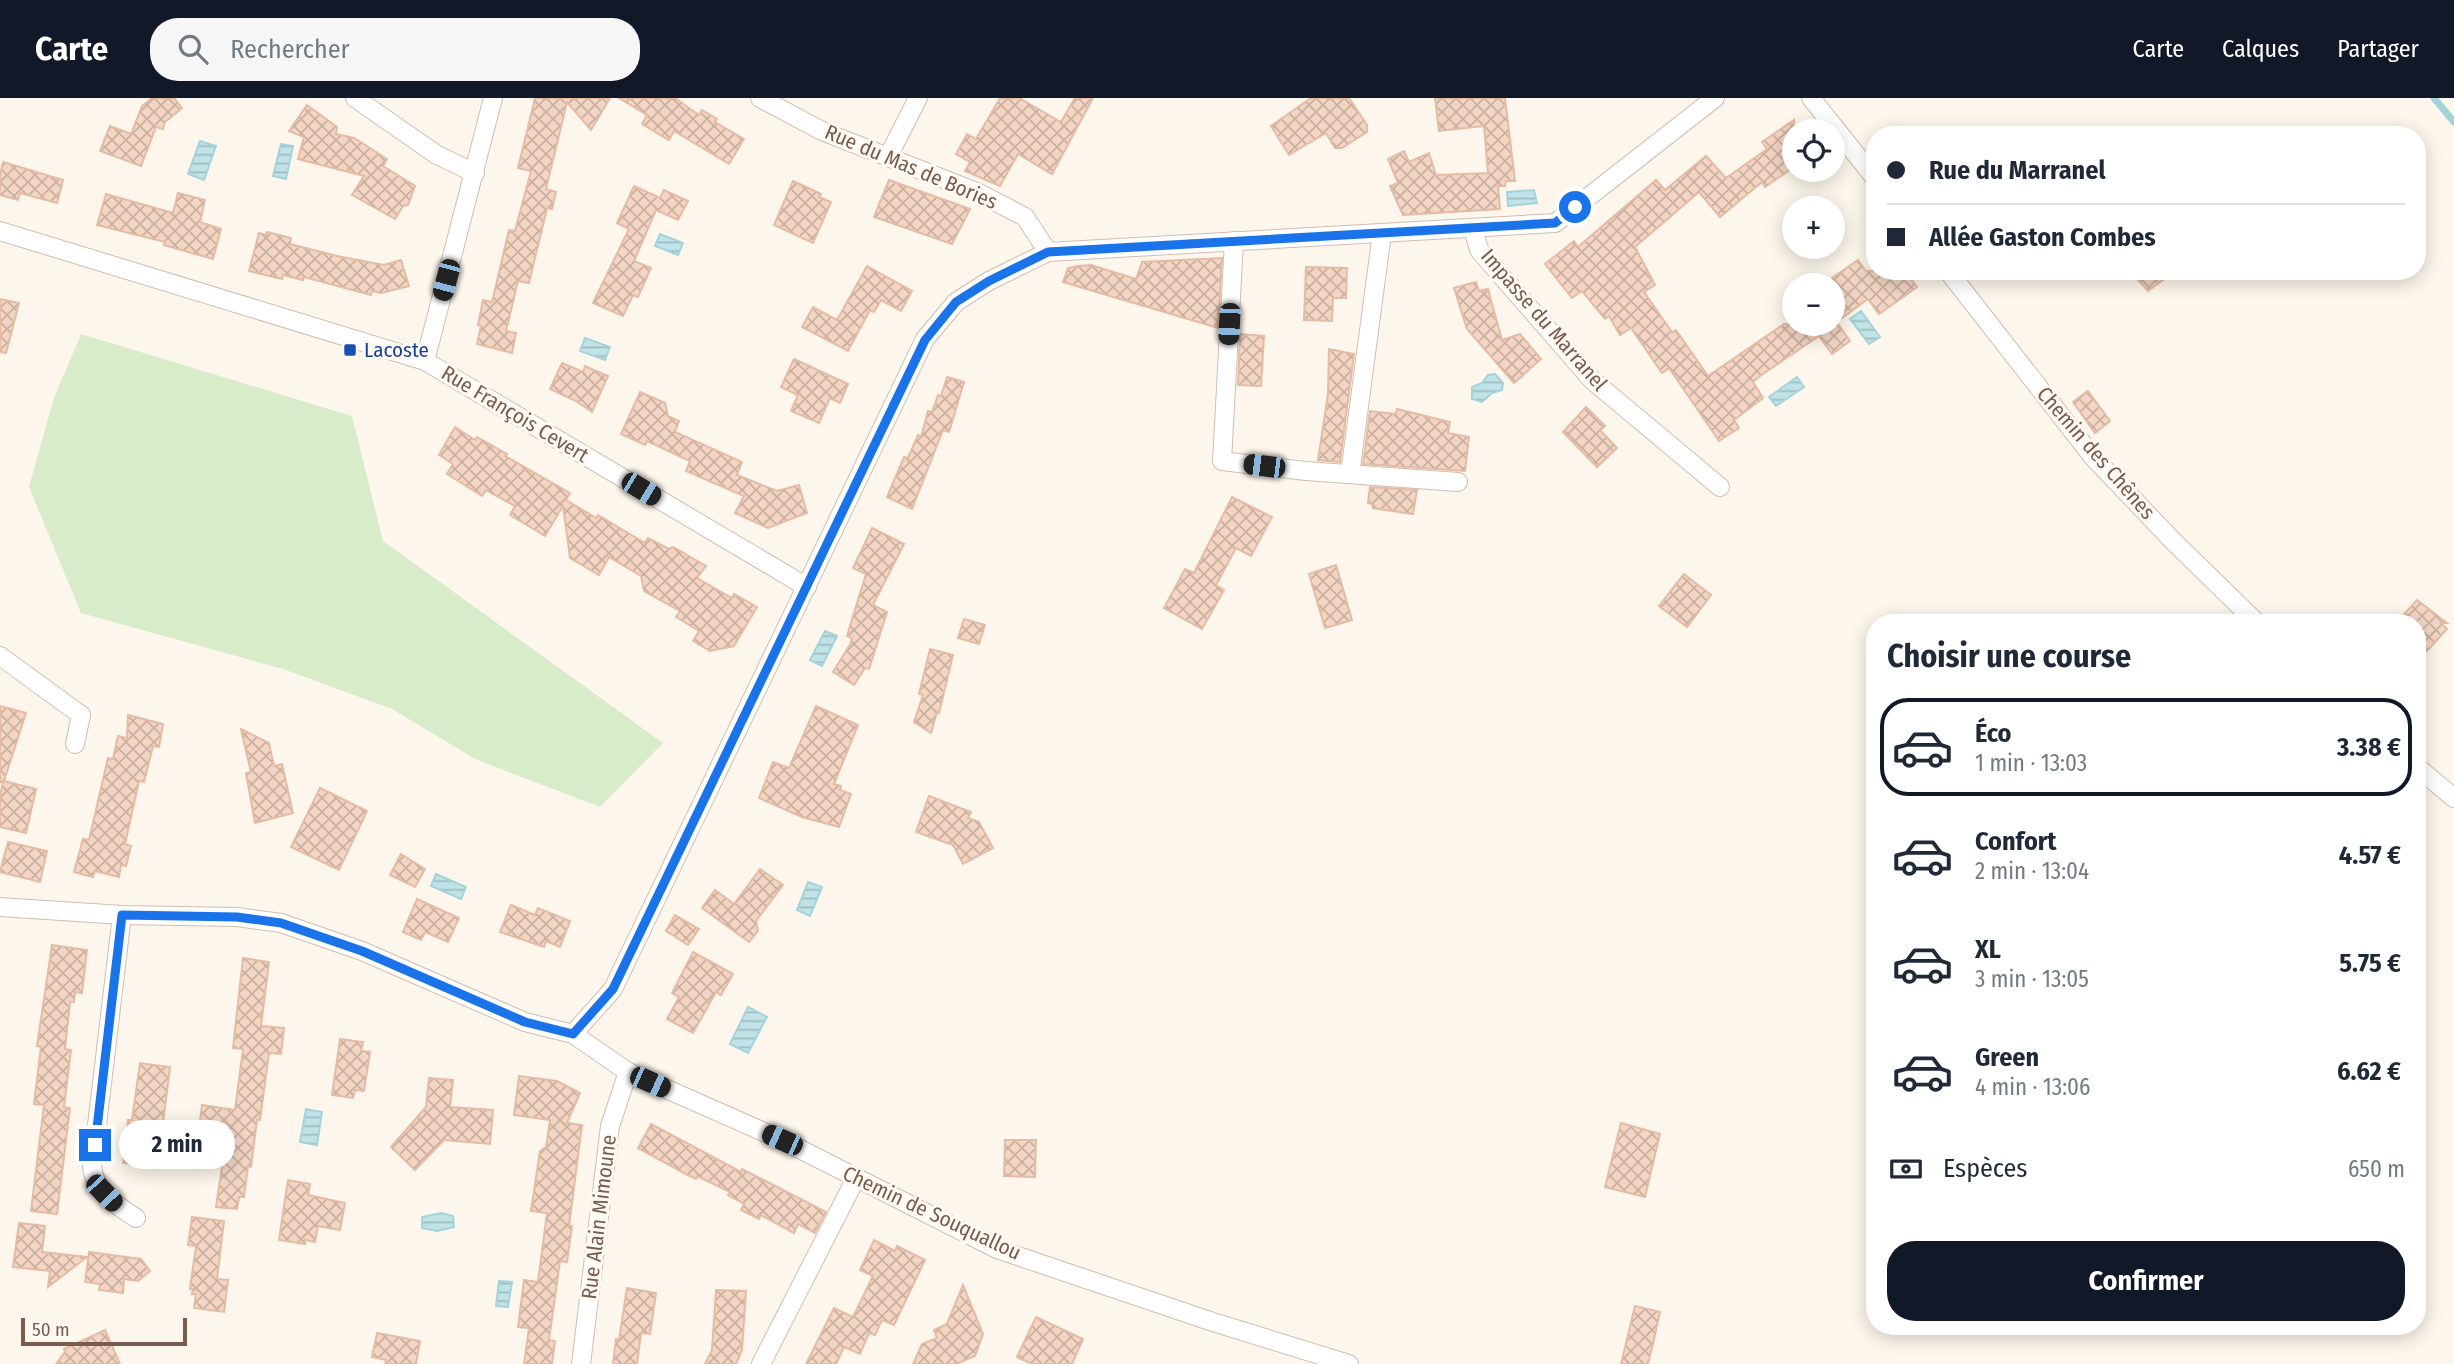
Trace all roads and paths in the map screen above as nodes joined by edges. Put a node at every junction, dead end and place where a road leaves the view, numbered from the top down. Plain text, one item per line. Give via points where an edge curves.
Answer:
1 (355, 98) edge
2 (493, 98) edge
3 (760, 98) edge
4 (918, 98) edge
5 (1715, 98) edge
6 (1811, 98) edge
7 (888, 157) junction
8 (1866, 167) edge
9 (475, 173) junction
10 (1473, 228) junction
11 (0, 232) edge
12 (1382, 233) junction
13 (1234, 241) junction
14 (1048, 252) junction
15 (1955, 280) edge
16 (425, 361) junction
17 (1350, 474) junction
18 (1458, 482) dead end
19 (1720, 487) dead end
20 (807, 587) junction
21 (2249, 614) edge
22 (0, 656) edge
23 (75, 744) dead end
24 (2426, 775) edge
25 (2454, 798) edge
26 (0, 907) edge
27 (122, 915) junction
28 (573, 1034) junction
29 (628, 1072) junction
30 (856, 1178) junction
31 (135, 1218) dead end
32 (581, 1364) edge
33 (761, 1364) edge
34 (1349, 1364) edge

1 - 9 street via 437,155
2 - 9 street
3 - 7 street, Rue du Mas de Bories via 822,131
4 - 7 street
5 - 10 street via 1555,223
6 - 8 street
7 - 14 street, Rue du Mas de Bories via 979,193 1025,217
9 - 16 street
10 - 12 street
10 - 19 street, Impasse du Marranel via 1479,250 1592,380
11 - 16 street, Rue François Cevert
12 - 13 street
12 - 17 street
13 - 14 street
13 - 17 street via 1222,461
14 - 20 street via 956,302 925,340
15 - 21 street, Chemin des Chênes via 2094,457
16 - 20 street, Rue François Cevert
17 - 18 street
20 - 28 street via 613,989
22 - 23 street via 81,715
24 - 25 street
26 - 27 street
27 - 28 street via 237,917 281,923 362,951 525,1022
27 - 31 street via 92,1167 94,1182
28 - 29 street, Chemin de Souquallou
29 - 30 street, Chemin de Souquallou
29 - 32 street, Rue Alain Mimoune via 610,1126
30 - 33 street
30 - 34 street, Chemin de Souquallou via 997,1249

